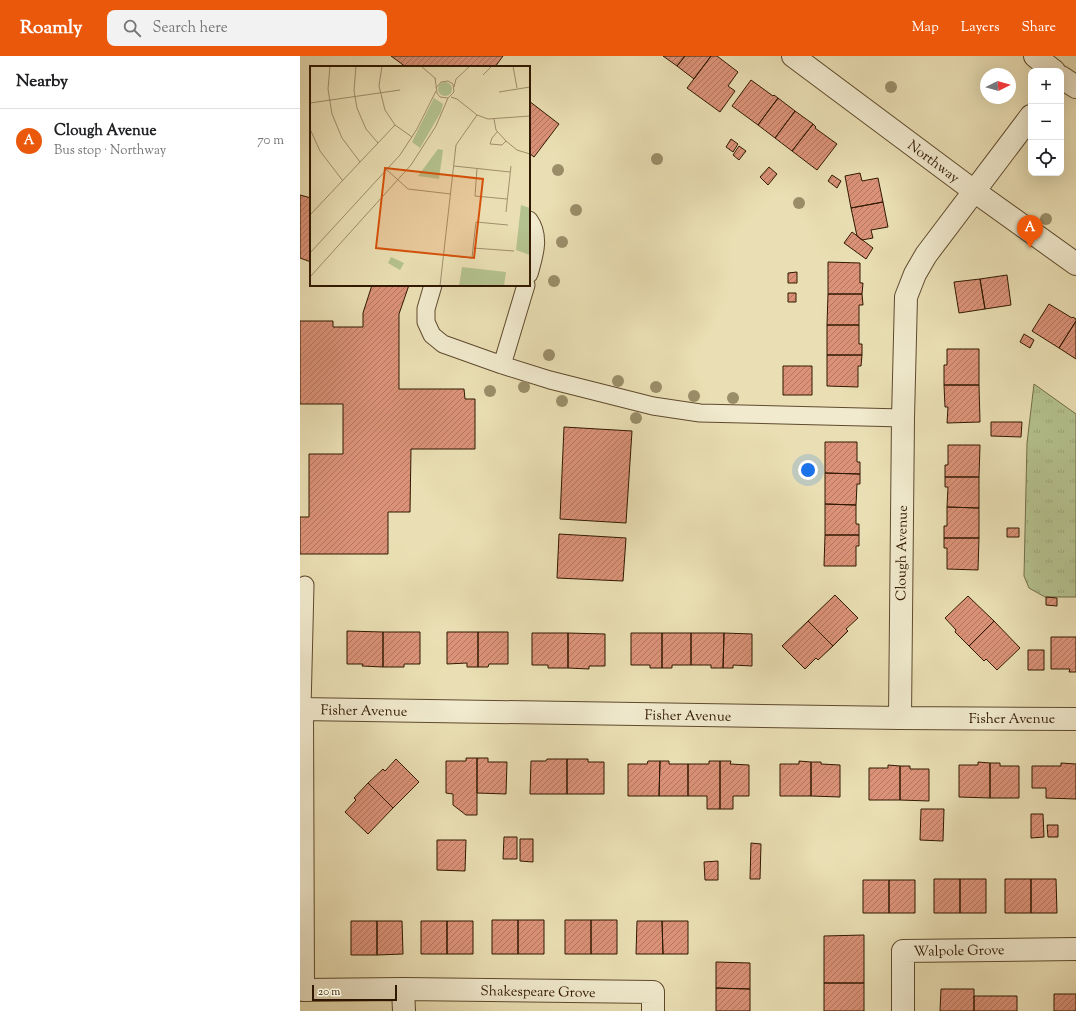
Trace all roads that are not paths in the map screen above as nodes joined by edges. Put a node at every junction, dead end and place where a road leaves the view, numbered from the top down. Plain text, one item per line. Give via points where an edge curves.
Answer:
1 (793, 56) edge
2 (1035, 56) edge
3 (1050, 68) edge
4 (1064, 79) edge
5 (1076, 87) edge
6 (1028, 120) edge
7 (974, 191) junction
8 (530, 221) edge
9 (1076, 264) edge
10 (530, 271) edge
11 (433, 286) edge
12 (526, 286) edge
13 (502, 365) junction
14 (902, 418) junction
15 (305, 585) dead end
16 (301, 709) edge
17 (900, 718) junction
18 (1076, 718) edge
19 (1076, 948) edge
20 (403, 989) junction
21 (404, 1011) edge
22 (653, 1011) edge
23 (903, 1011) edge

1 - 7 street, Northway
2 - 3 street
4 - 5 street
6 - 7 street, Clough Avenue
7 - 9 street, Northway
7 - 14 street, Clough Avenue via 926,254 906,297
8 - 10 lane via 536,236 536,251
11 - 13 lane via 426,309 426,322 432,335 444,344
12 - 13 lane
13 - 14 lane via 550,380 653,406 684,411
14 - 17 street, Clough Avenue
15 - 16 lane
16 - 17 street, Fisher Avenue
16 - 20 street via 303,990
17 - 18 street, Fisher Avenue
19 - 23 street, Walpole Grove via 903,951
20 - 21 street
20 - 22 street, Shakespeare Grove via 653,992

